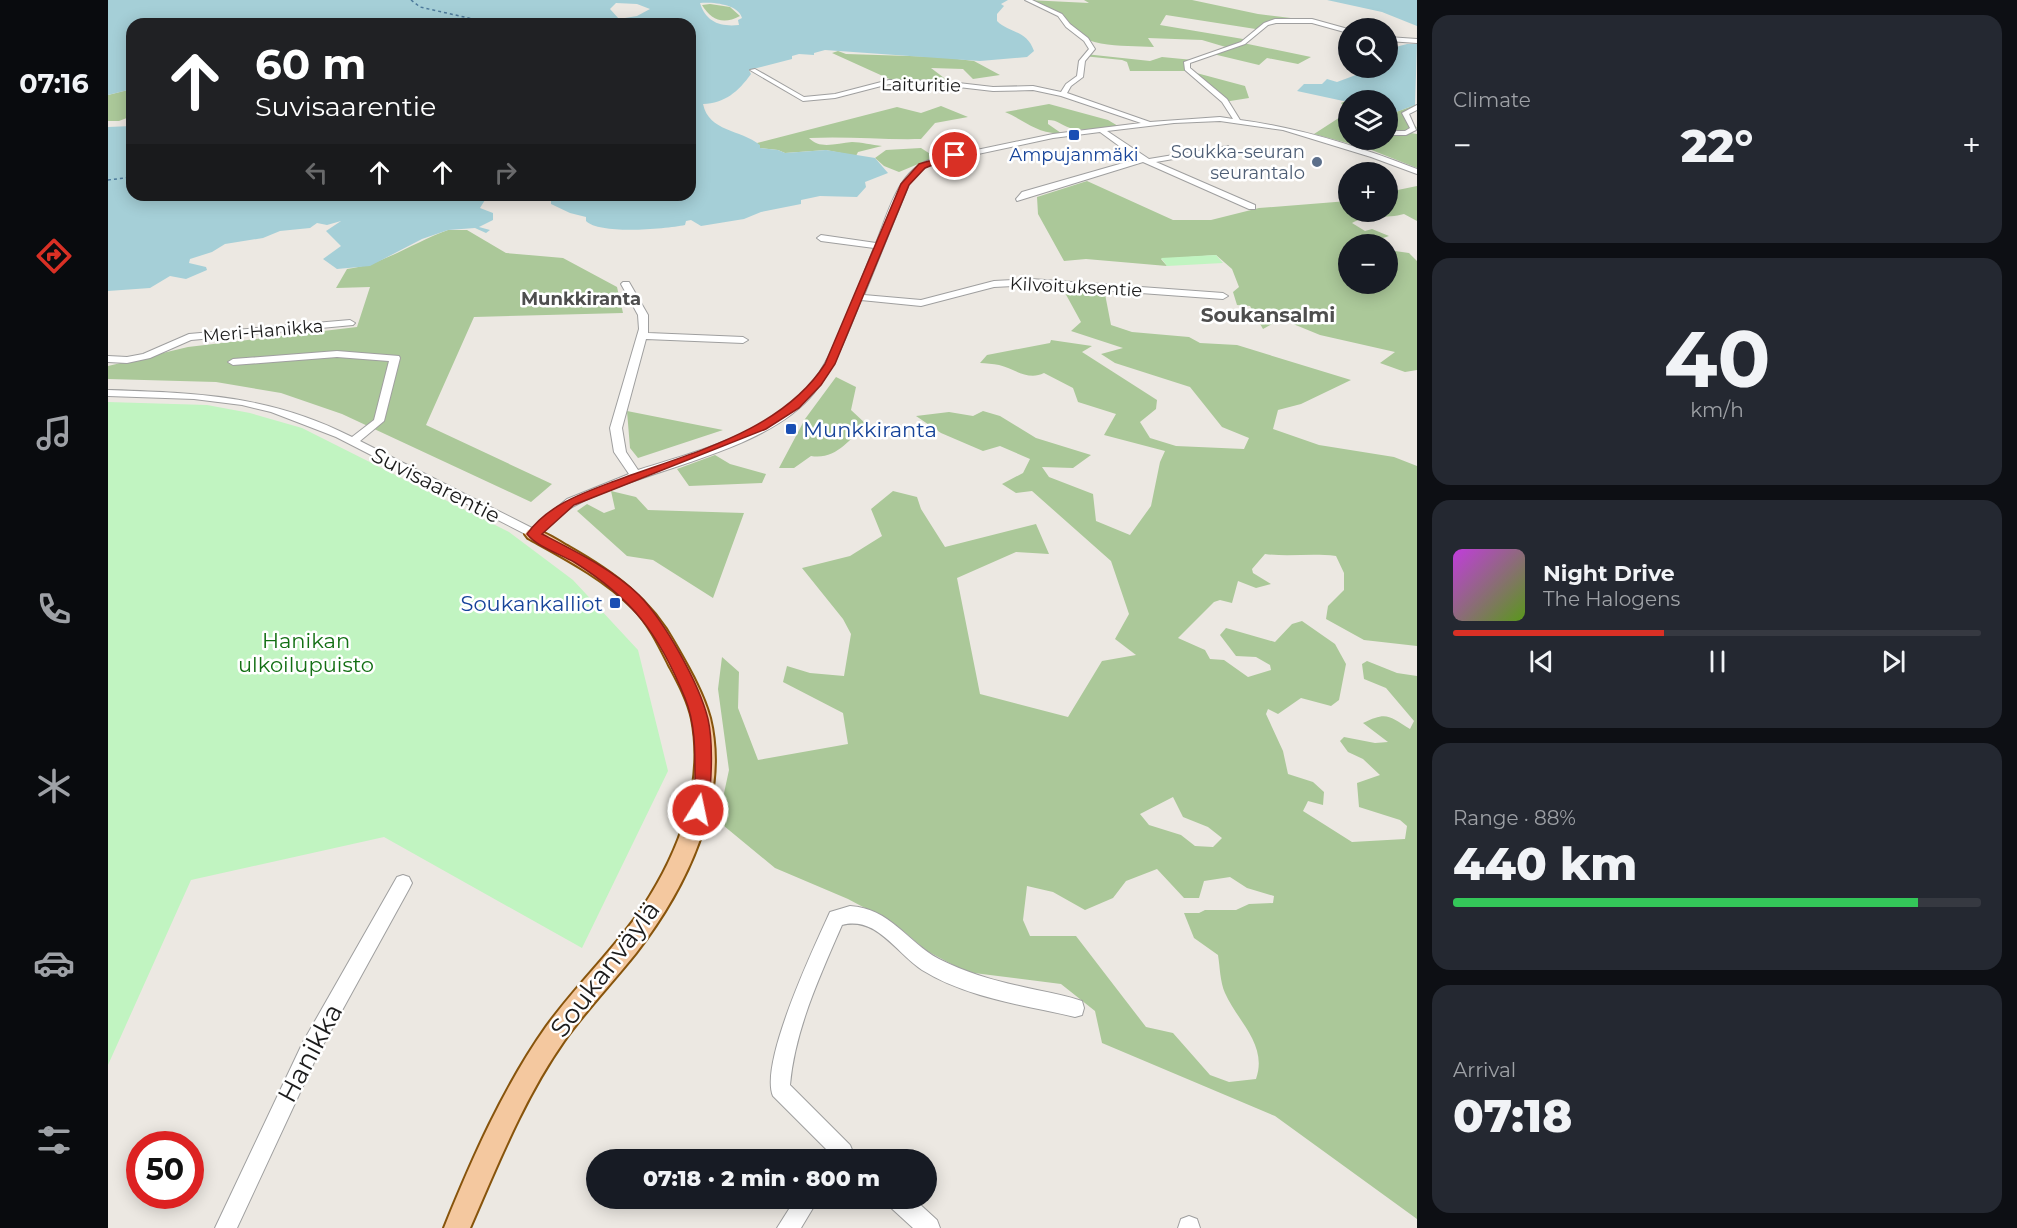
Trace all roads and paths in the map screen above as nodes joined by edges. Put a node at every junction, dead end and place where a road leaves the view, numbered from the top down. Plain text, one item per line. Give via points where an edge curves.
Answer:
1 (1028, 0) edge
2 (1338, 29) edge
3 (1398, 40) edge
4 (1417, 41) edge
5 (753, 70) dead end
6 (1063, 94) junction
7 (1417, 107) edge
8 (1237, 120) junction
9 (1150, 124) junction
10 (1101, 130) junction
11 (1398, 133) edge
12 (1338, 138) edge
13 (1330, 141) junction
14 (1225, 148) dead end
15 (1146, 160) junction
16 (1417, 172) edge
17 (1020, 200) dead end
18 (1252, 207) dead end
19 (821, 238) dead end
20 (879, 246) junction
21 (626, 284) dead end
22 (1224, 296) dead end
23 (859, 297) junction
24 (351, 323) dead end
25 (643, 336) junction
26 (743, 340) dead end
27 (108, 359) edge
28 (233, 362) dead end
29 (108, 393) edge
30 (352, 442) junction
31 (636, 476) junction
32 (533, 534) junction
33 (693, 698) joint
34 (403, 884) dead end
35 (1075, 1008) dead end
36 (836, 1149) edge
37 (801, 1209) edge
38 (909, 1209) edge
39 (226, 1228) edge
40 (457, 1228) edge
41 (788, 1228) edge
42 (929, 1228) edge

1 - 6 street via 1060,15 1065,26 1091,45 1092,49 1080,62 1080,76
2 - 8 street via 1311,21 1275,21 1243,43 1187,62 1187,69 1236,113
3 - 4 street
5 - 6 street, Laituritie via 803,99 836,96 889,82 1033,88
6 - 9 street, Laituritie
7 - 11 street via 1405,113 1414,129
8 - 9 street
8 - 13 street
9 - 10 street
10 - 15 street
10 - 20 street via 993,147 940,158 922,166 905,184
12 - 13 street
13 - 16 street
14 - 15 street
15 - 17 street via 1025,194
15 - 18 street
19 - 20 street
20 - 23 street
21 - 25 street via 643,315
22 - 23 street, Kilvoituksentie via 1012,282 921,303
23 - 31 street via 823,377 795,406 762,427
24 - 27 street, Meri-Hanikka via 189,337 146,356
25 - 26 street
25 - 31 street via 616,428 620,452
28 - 30 street via 338,354 394,358 379,421
29 - 30 street, Suvisaarentie via 194,396 250,404 309,422
30 - 32 street, Suvisaarentie
31 - 32 street via 569,503
32 - 33 main road, Suvisaarentie via 578,559 634,599 656,627
33 - 40 main road, Soukanväylä via 701,720 703,787 682,856 650,915 555,1033 526,1079
34 - 39 street, Hanikka via 310,1049
35 - 36 street via 963,979 926,962 898,935 875,920 851,912 836,918 799,1012 780,1089
37 - 41 street
38 - 42 street

